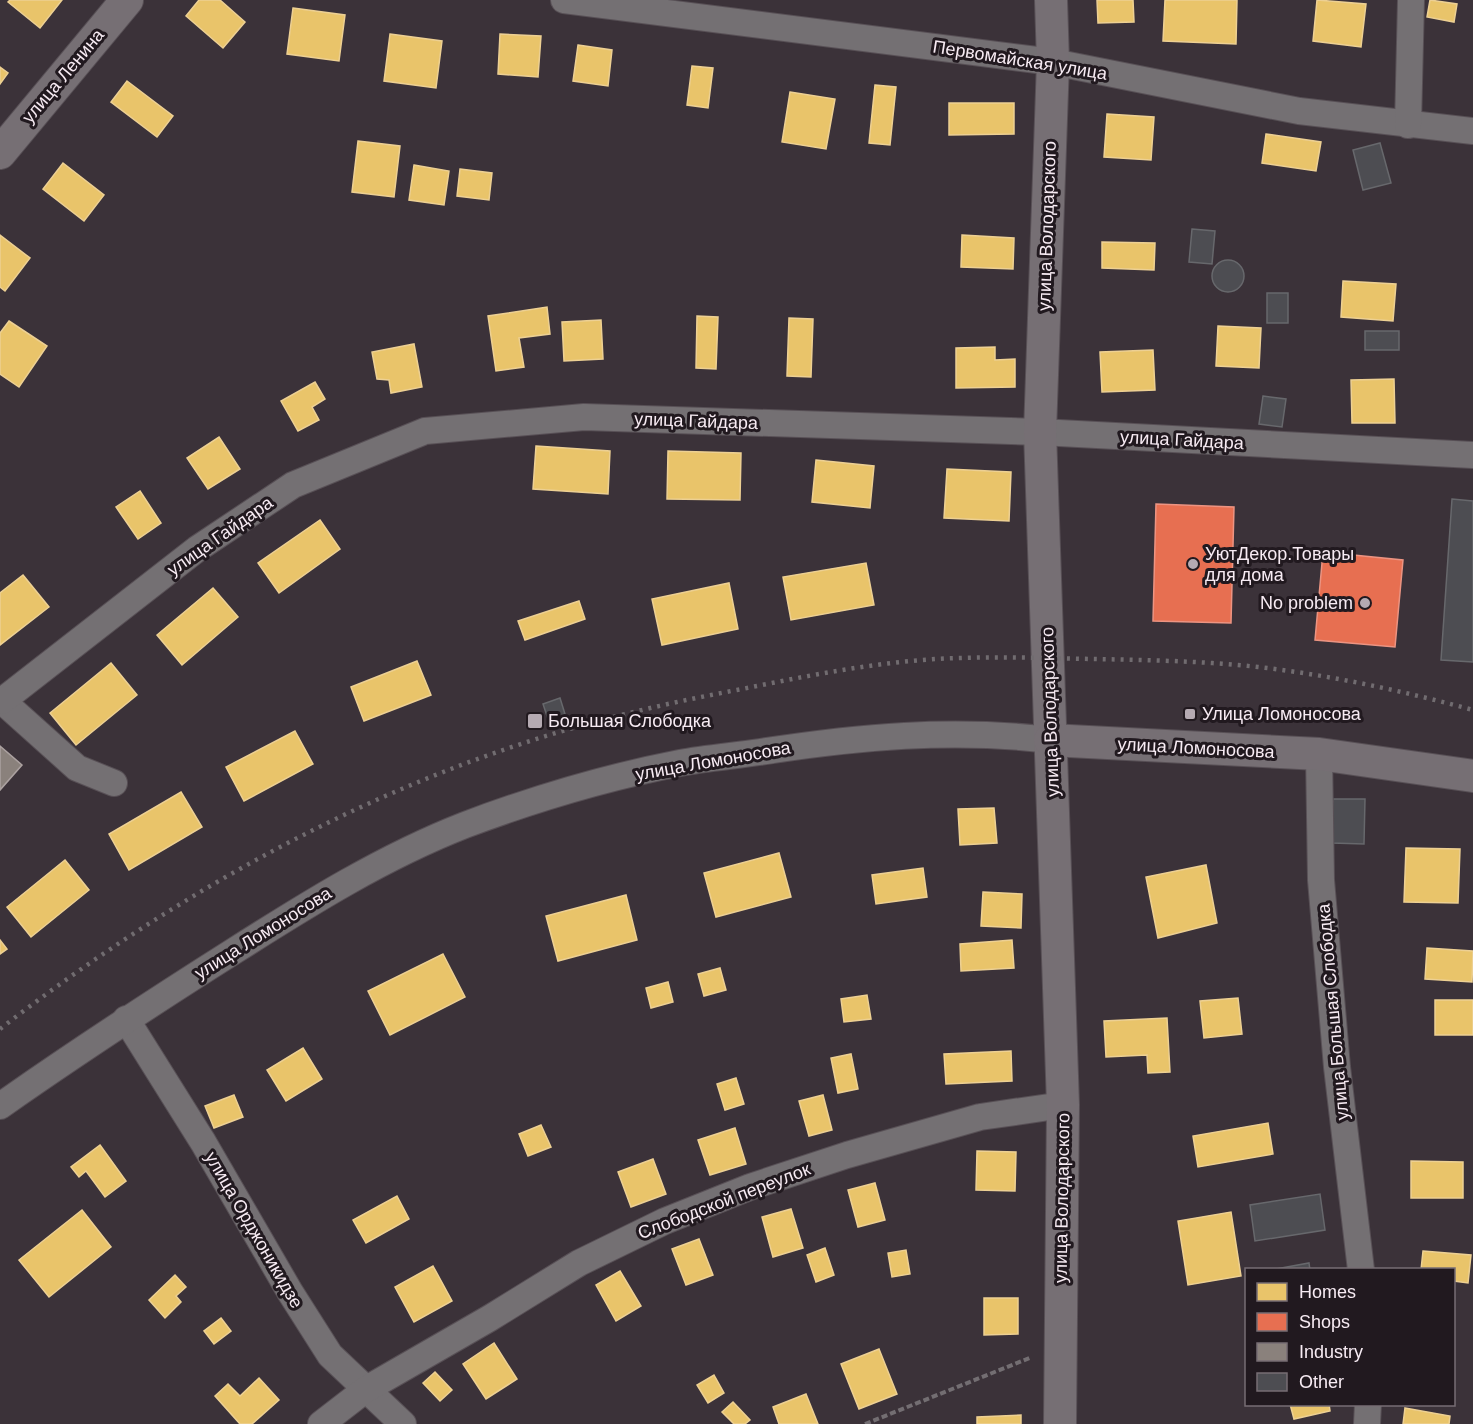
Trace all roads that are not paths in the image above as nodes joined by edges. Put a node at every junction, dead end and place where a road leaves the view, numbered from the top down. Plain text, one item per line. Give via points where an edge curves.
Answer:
1 (127, 0) edge
2 (564, 0) edge
3 (1051, 0) edge
4 (1411, 0) edge
5 (1053, 62) junction
6 (1408, 125) junction
7 (1473, 131) edge
8 (0, 153) edge
9 (1040, 432) junction
10 (1473, 455) edge
11 (1, 700) edge
12 (1050, 740) junction
13 (1320, 754) junction
14 (1473, 777) edge
15 (114, 783) dead end
16 (126, 1019) junction
17 (1063, 1105) junction
18 (0, 1106) edge
19 (1361, 1268) edge
20 (365, 1390) junction
21 (1368, 1406) edge
22 (321, 1424) edge
23 (404, 1424) edge
24 (1060, 1424) edge
25 (1367, 1424) edge

1 - 8 main road, улица Ленина
2 - 5 street, Первомайская улица
3 - 5 main road, улица Володарского
4 - 6 street
5 - 6 street, Первомайская улица via 1299,111
5 - 9 main road, улица Володарского
6 - 7 street, Первомайская улица
9 - 10 street, улица Гайдара
9 - 11 street, улица Гайдара via 584,417 424,431 293,485 197,549
9 - 12 main road, улица Володарского
11 - 15 street via 77,768
12 - 13 main road, улица Ломоносова
12 - 16 street, улица Ломоносова via 978,733 825,742 680,763 541,800 465,825 315,899
12 - 17 main road, улица Володарского
13 - 14 main road, улица Ломоносова
13 - 19 street, улица Большая Слободка via 1321,880 1336,1067
16 - 18 street, улица Ломоносова
16 - 20 street, улица Орджоникидзе via 324,1346
17 - 20 street, Слободской переулок via 980,1117 847,1155 665,1221 579,1263
17 - 24 main road, улица Володарского
20 - 22 street, Слободской переулок
20 - 23 street, улица Орджоникидзе
21 - 25 street

